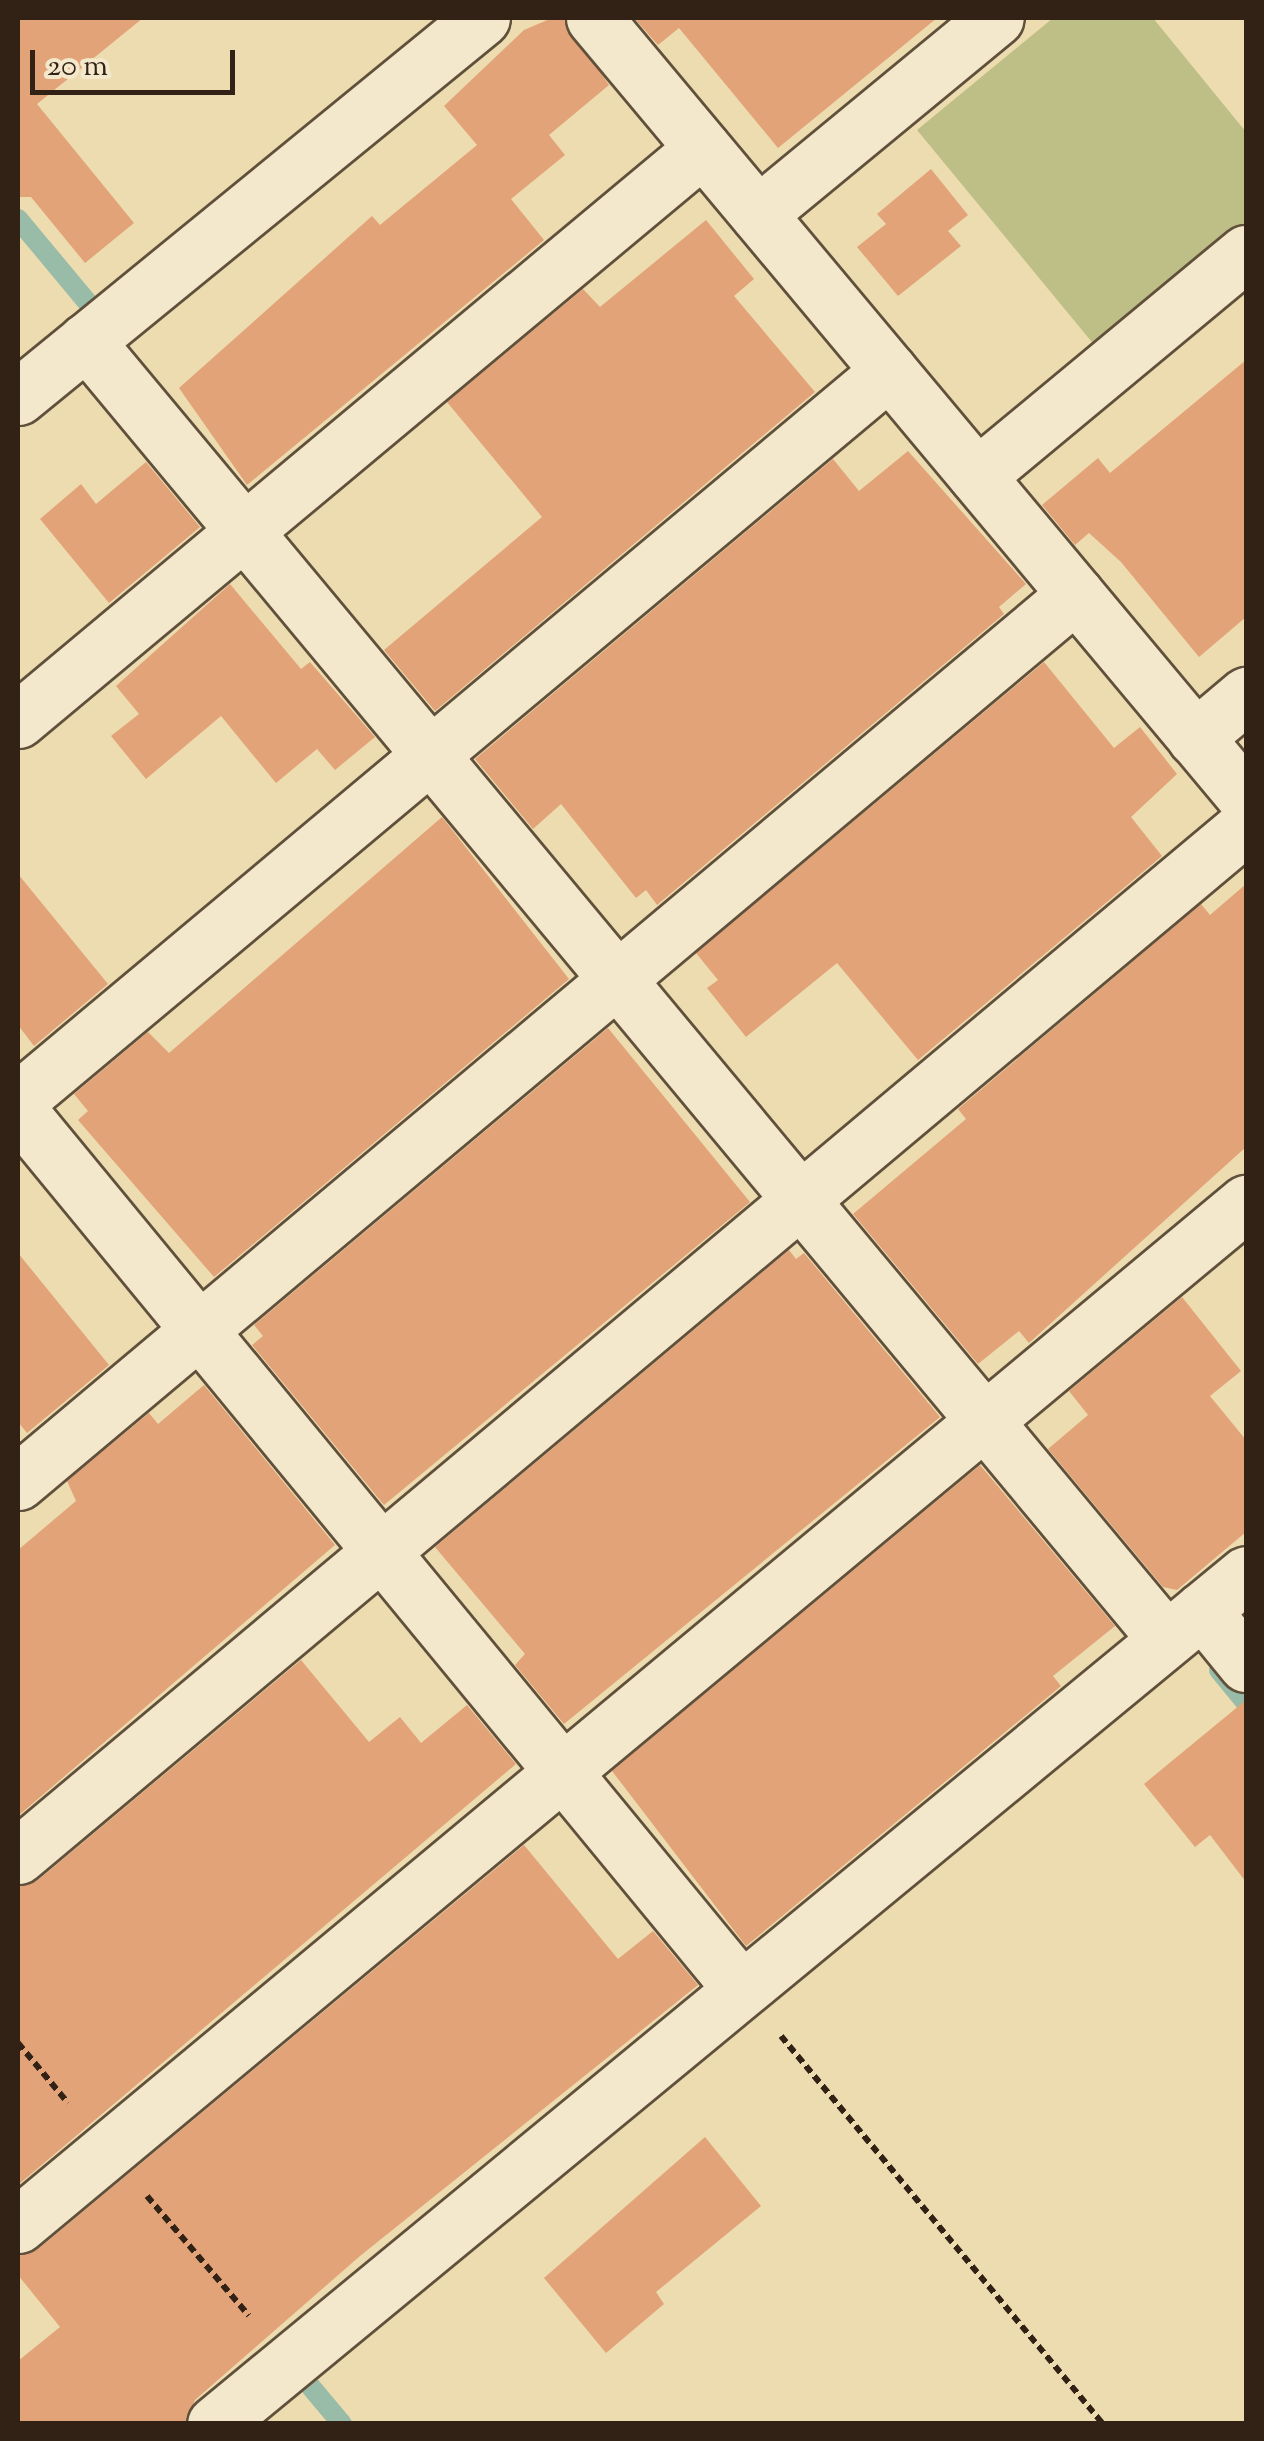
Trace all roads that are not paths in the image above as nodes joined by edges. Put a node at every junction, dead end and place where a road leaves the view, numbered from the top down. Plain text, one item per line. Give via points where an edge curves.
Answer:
1 (482, 18) edge
2 (594, 18) edge
3 (996, 18) edge
4 (703, 148) junction
5 (758, 214) junction
6 (1246, 253) edge
7 (86, 341) junction
8 (889, 371) junction
9 (18, 397) edge
10 (976, 476) junction
11 (243, 529) junction
12 (1076, 594) junction
13 (1246, 695) edge
14 (18, 720) edge
15 (1195, 738) junction
16 (428, 751) junction
17 (1246, 798) edge
18 (1246, 826) edge
19 (616, 978) junction
20 (18, 1100) edge
21 (18, 1110) edge
22 (801, 1200) junction
23 (1246, 1204) edge
24 (197, 1328) junction
25 (985, 1421) junction
26 (18, 1482) edge
27 (380, 1551) junction
28 (1246, 1574) edge
29 (1184, 1624) junction
30 (1246, 1664) edge
31 (563, 1772) junction
32 (18, 1856) edge
33 (738, 1985) junction
34 (18, 2225) edge
35 (215, 2424) edge

1 - 7 street
2 - 4 street
3 - 5 street
4 - 5 street
4 - 11 street
5 - 8 street
6 - 10 street
7 - 9 street
7 - 11 street
8 - 10 street
8 - 16 street
10 - 12 street
11 - 14 street
11 - 16 street
12 - 15 street
12 - 19 street
13 - 15 street
15 - 17 street
16 - 19 street
16 - 20 street
18 - 22 street
19 - 22 street
19 - 24 street
21 - 24 street
22 - 25 street
22 - 27 street
23 - 25 street
24 - 26 street
24 - 27 street
25 - 29 street
25 - 31 street
27 - 31 street
27 - 32 street
28 - 29 street
29 - 30 street
29 - 33 street
31 - 33 street
31 - 34 street
33 - 35 street

